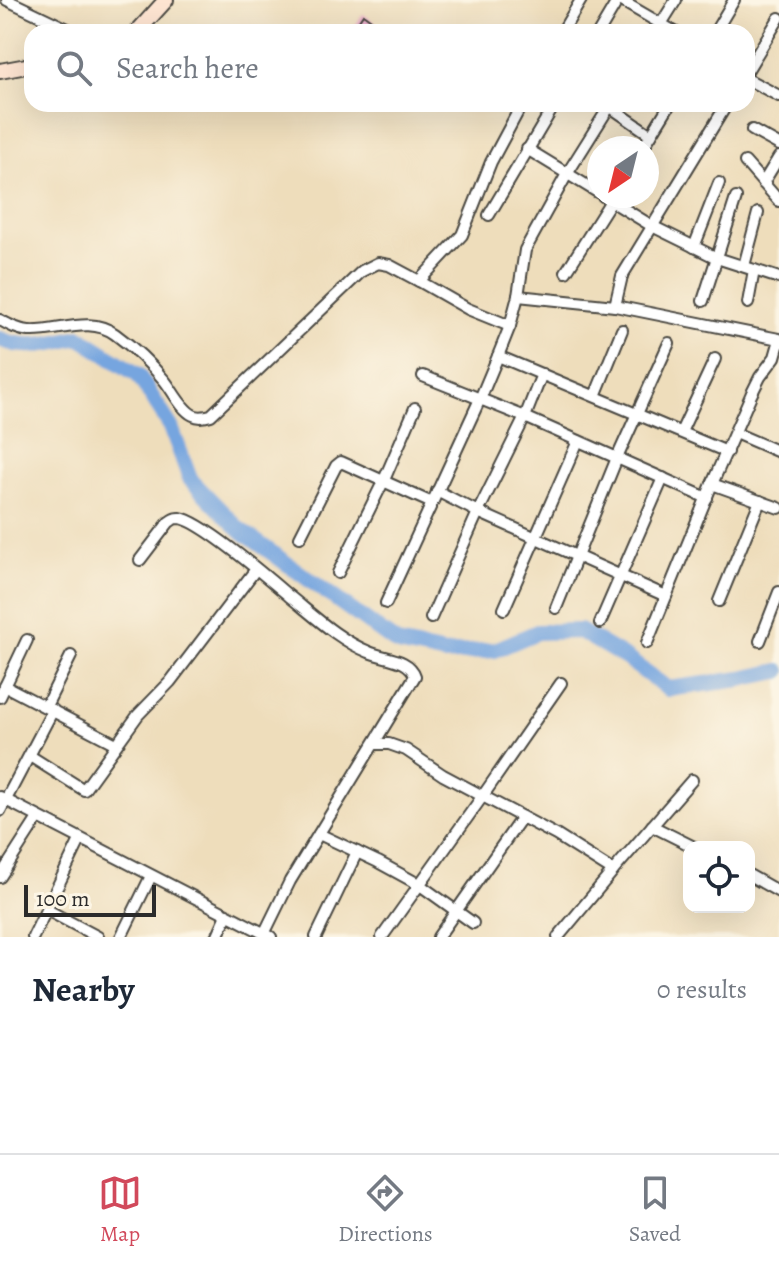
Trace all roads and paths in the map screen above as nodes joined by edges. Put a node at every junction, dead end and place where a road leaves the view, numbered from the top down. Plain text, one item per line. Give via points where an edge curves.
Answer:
1 (7, 0) edge
2 (166, 0) edge
3 (619, 0) edge
4 (676, 0) edge
5 (734, 0) edge
6 (575, 2) edge
7 (779, 18) edge
8 (57, 24) edge
9 (144, 24) edge
10 (565, 24) edge
11 (604, 24) edge
12 (653, 24) edge
13 (661, 24) edge
14 (720, 24) edge
15 (24, 57) edge
16 (755, 58) edge
17 (0, 61) edge
18 (24, 66) edge
19 (0, 71) edge
20 (755, 83) edge
21 (779, 96) edge
22 (518, 112) edge
23 (550, 112) edge
24 (606, 112) edge
25 (620, 112) edge
26 (665, 112) edge
27 (722, 112) edge
28 (752, 130) dead end
29 (651, 135) joint
30 (779, 145) edge
31 (527, 149) junction
32 (779, 157) edge
33 (745, 162) dead end
34 (567, 174) junction
35 (719, 183) dead end
36 (763, 183) junction
37 (587, 185) edge
38 (736, 198) dead end
39 (779, 201) edge
40 (601, 208) edge
41 (625, 208) edge
42 (758, 213) dead end
43 (489, 215) dead end
44 (652, 226) junction
45 (694, 247) junction
46 (717, 258) junction
47 (749, 268) junction
48 (566, 272) dead end
49 (778, 273) edge
50 (419, 281) junction
51 (518, 296) junction
52 (703, 301) dead end
53 (748, 303) dead end
54 (615, 306) junction
55 (0, 320) edge
56 (510, 326) junction
57 (622, 330) dead end
58 (779, 341) edge
59 (669, 343) dead end
60 (498, 356) junction
61 (715, 359) dead end
62 (542, 374) junction
63 (423, 376) dead end
64 (595, 396) junction
65 (480, 399) junction
66 (415, 408) dead end
67 (636, 413) junction
68 (525, 417) junction
69 (681, 432) junction
70 (735, 433) junction
71 (578, 441) junction
72 (727, 452) junction
73 (779, 452) edge
74 (617, 458) junction
75 (663, 478) junction
76 (384, 480) junction
77 (712, 484) junction
78 (437, 491) junction
79 (707, 498) junction
80 (760, 501) junction
81 (432, 503) junction
82 (779, 508) edge
83 (478, 512) junction
84 (300, 537) dead end
85 (535, 537) junction
86 (577, 556) junction
87 (140, 560) dead end
88 (256, 569) junction
89 (338, 573) dead end
90 (620, 575) junction
91 (779, 592) edge
92 (666, 596) junction
93 (719, 601) dead end
94 (386, 603) dead end
95 (556, 608) dead end
96 (504, 609) dead end
97 (431, 618) dead end
98 (600, 623) dead end
99 (27, 640) dead end
100 (760, 641) dead end
101 (647, 643) dead end
102 (71, 656) dead end
103 (561, 683) dead end
104 (2, 692) edge
105 (50, 708) junction
106 (116, 744) junction
107 (376, 744) junction
108 (30, 756) junction
109 (692, 780) dead end
110 (482, 797) junction
111 (3, 799) edge
112 (0, 811) edge
113 (522, 817) junction
114 (38, 818) junction
115 (652, 826) junction
116 (319, 834) junction
117 (80, 840) junction
118 (683, 842) edge
119 (357, 852) junction
120 (613, 871) junction
121 (1, 874) edge
122 (151, 876) junction
123 (755, 878) edge
124 (420, 885) junction
125 (779, 892) edge
126 (47, 910) junction
127 (456, 911) junction
128 (227, 915) junction
129 (473, 923) dead end
130 (268, 935) edge
131 (33, 937) edge
132 (98, 937) edge
133 (121, 937) edge
134 (217, 937) edge
135 (316, 937) edge
136 (382, 937) edge
137 (438, 937) edge
138 (558, 937) edge

1 - 8 street
2 - 9 street
3 - 11 street
3 - 12 street
4 - 13 street
5 - 14 street
6 - 10 street
7 - 16 street
15 - 17 street
18 - 19 street
20 - 21 street
22 - 50 street via 462,235
23 - 31 street
24 - 34 street
25 - 29 street
26 - 29 street
27 - 44 street
28 - 30 street
31 - 34 street
31 - 43 street
32 - 36 street
33 - 36 street
34 - 37 street
34 - 51 street via 525,250
35 - 45 street
36 - 39 street
38 - 46 street
40 - 48 street
41 - 44 street
42 - 47 street
44 - 45 street
44 - 54 street via 622,276
45 - 46 street
46 - 47 street
46 - 52 street
47 - 49 street
47 - 53 street
50 - 55 street via 378,263 362,271 202,418 186,409 146,361 105,327 29,331
50 - 56 street
51 - 54 street
51 - 56 street
54 - 58 street
56 - 60 street
57 - 64 street
58 - 70 street
59 - 67 street
60 - 62 street
60 - 65 street
61 - 69 street
62 - 64 street
62 - 68 street
63 - 65 street
64 - 67 street
65 - 68 street
65 - 78 street
66 - 76 street
67 - 69 street
67 - 74 street
68 - 71 street
68 - 83 street
69 - 72 street
70 - 72 street
70 - 73 street
71 - 74 street
71 - 85 street
72 - 77 street
74 - 75 street
74 - 86 street
75 - 79 street
75 - 90 street
76 - 81 street
76 - 84 street via 341,462
76 - 89 street
77 - 79 street
77 - 80 street
78 - 81 street
78 - 83 street
79 - 92 street
80 - 82 street
80 - 93 street
81 - 94 street
83 - 85 street
83 - 97 street
85 - 86 street
85 - 96 street
86 - 90 street
86 - 95 street
87 - 88 street via 169,522 181,518
88 - 106 street
88 - 107 street via 352,645 412,669 415,676
90 - 92 street
90 - 98 street
91 - 100 street
92 - 101 street
99 - 104 street
102 - 105 street
103 - 110 street
104 - 105 street
105 - 106 street
105 - 108 street
106 - 108 street via 84,790
107 - 110 street via 406,750
107 - 116 street
108 - 111 street
109 - 115 street
110 - 113 street
110 - 124 street
111 - 112 street
111 - 114 street
113 - 120 street
113 - 127 street
114 - 117 street
114 - 121 street
115 - 118 street
115 - 120 street
116 - 119 street
116 - 130 street via 290,881
117 - 122 street
117 - 126 street
119 - 124 street
119 - 135 street
120 - 138 street
122 - 128 street
122 - 133 street
123 - 125 street
124 - 127 street
124 - 136 street
126 - 131 street
126 - 132 street
127 - 129 street
127 - 137 street
128 - 130 street
128 - 134 street

